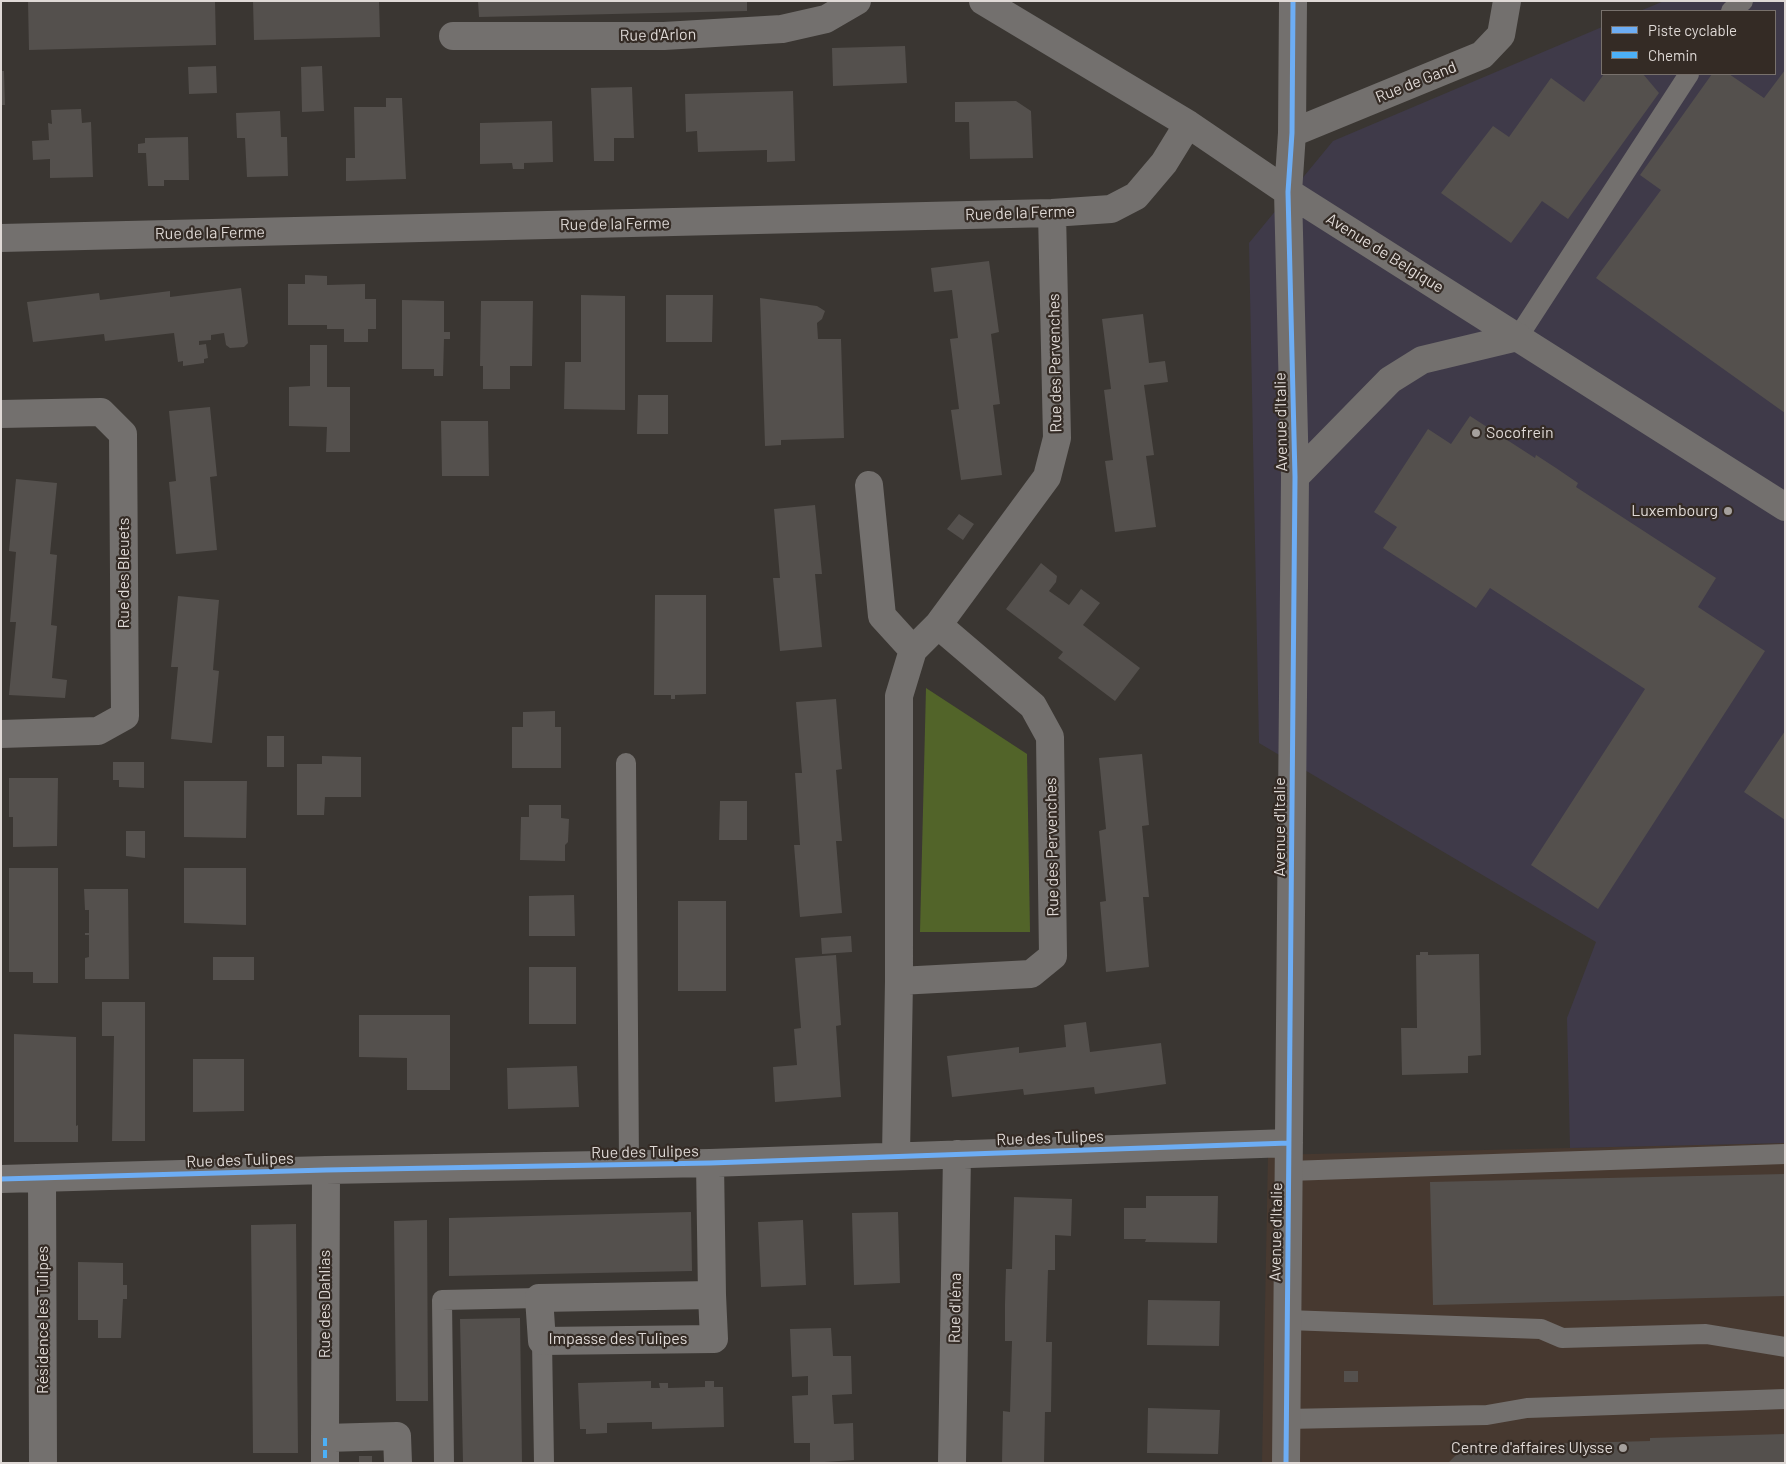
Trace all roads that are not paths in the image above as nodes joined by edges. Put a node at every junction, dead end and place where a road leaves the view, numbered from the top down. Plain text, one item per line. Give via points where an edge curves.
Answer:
1 (856, 1) edge
2 (983, 1) edge
3 (1293, 1) edge
4 (1507, 1) edge
5 (1742, 1) edge
6 (1732, 10) edge
7 (453, 36) dead end
8 (1687, 75) edge
9 (1188, 124) junction
10 (1292, 132) junction
11 (1288, 192) junction
12 (1052, 213) junction
13 (1, 238) edge
14 (1518, 337) junction
15 (1, 414) edge
16 (1295, 477) junction
17 (869, 485) dead end
18 (1785, 507) edge
19 (938, 625) junction
20 (913, 650) junction
21 (1, 734) edge
22 (626, 763) dead end
23 (899, 981) junction
24 (1290, 1142) junction
25 (957, 1154) junction
26 (1785, 1154) edge
27 (896, 1155) junction
28 (710, 1164) junction
29 (629, 1165) junction
30 (326, 1170) junction
31 (1289, 1171) junction
32 (42, 1178) junction
33 (1, 1179) edge
34 (712, 1295) junction
35 (539, 1298) junction
36 (1287, 1320) junction
37 (542, 1341) junction
38 (1785, 1347) edge
39 (1785, 1399) edge
40 (1286, 1419) junction
41 (325, 1450) edge
42 (43, 1463) edge
43 (398, 1463) edge
44 (444, 1463) edge
45 (544, 1463) edge
46 (952, 1463) edge
47 (1286, 1463) edge

1 - 7 street, Rue d'Arlon via 826,19 782,29 664,36
2 - 9 street, Avenue de Belgique
3 - 10 street, Avenue d'Italie
4 - 10 street, Rue de Gand via 1501,34 1482,55
5 - 6 lane
8 - 14 lane
9 - 11 street, Avenue de Belgique
9 - 12 street, Rue de la Ferme via 1164,163 1136,196 1111,209
10 - 11 street, Avenue d'Italie
11 - 14 street, Avenue de Belgique
11 - 16 street, Avenue d'Italie
12 - 13 street, Rue de la Ferme
12 - 19 street, Rue des Pervenches via 1058,438 1047,478
14 - 16 street via 1422,360 1390,380
14 - 18 street, Avenue de Belgique
15 - 21 street, Rue des Bleuets via 101,412 123,434 125,716 98,731
16 - 24 street, Avenue d'Italie
17 - 20 street via 882,616
19 - 20 street, Rue des Pervenches
19 - 23 street, Rue des Pervenches via 1034,706 1050,737 1053,956 1030,974
20 - 23 street, Rue des Pervenches via 898,696
22 - 29 lane
23 - 27 street, Rue des Pervenches
24 - 25 street, Rue des Tulipes
24 - 31 street, Avenue d'Italie
25 - 27 street, Rue des Tulipes
25 - 46 street, Rue d'Iéna
26 - 31 lane
27 - 28 street, Rue des Tulipes
28 - 29 street, Rue des Tulipes
28 - 34 street, Impasse des Tulipes
29 - 30 street, Rue des Tulipes
30 - 32 street, Rue des Tulipes
30 - 41 street, Rue des Dahlias
31 - 36 street, Avenue d'Italie
32 - 33 street, Rue des Tulipes
32 - 42 street, Résidence les Tulipes
34 - 35 street
34 - 37 street, Impasse des Tulipes via 714,1340
35 - 37 street, Impasse des Tulipes
35 - 44 lane via 442,1300
36 - 38 lane via 1541,1329 1562,1338 1706,1334
36 - 40 street, Avenue d'Italie
37 - 45 lane
39 - 40 lane via 1527,1408 1487,1415
40 - 47 street, Avenue d'Italie
41 - 43 street, Rue des Dahlias via 397,1436

